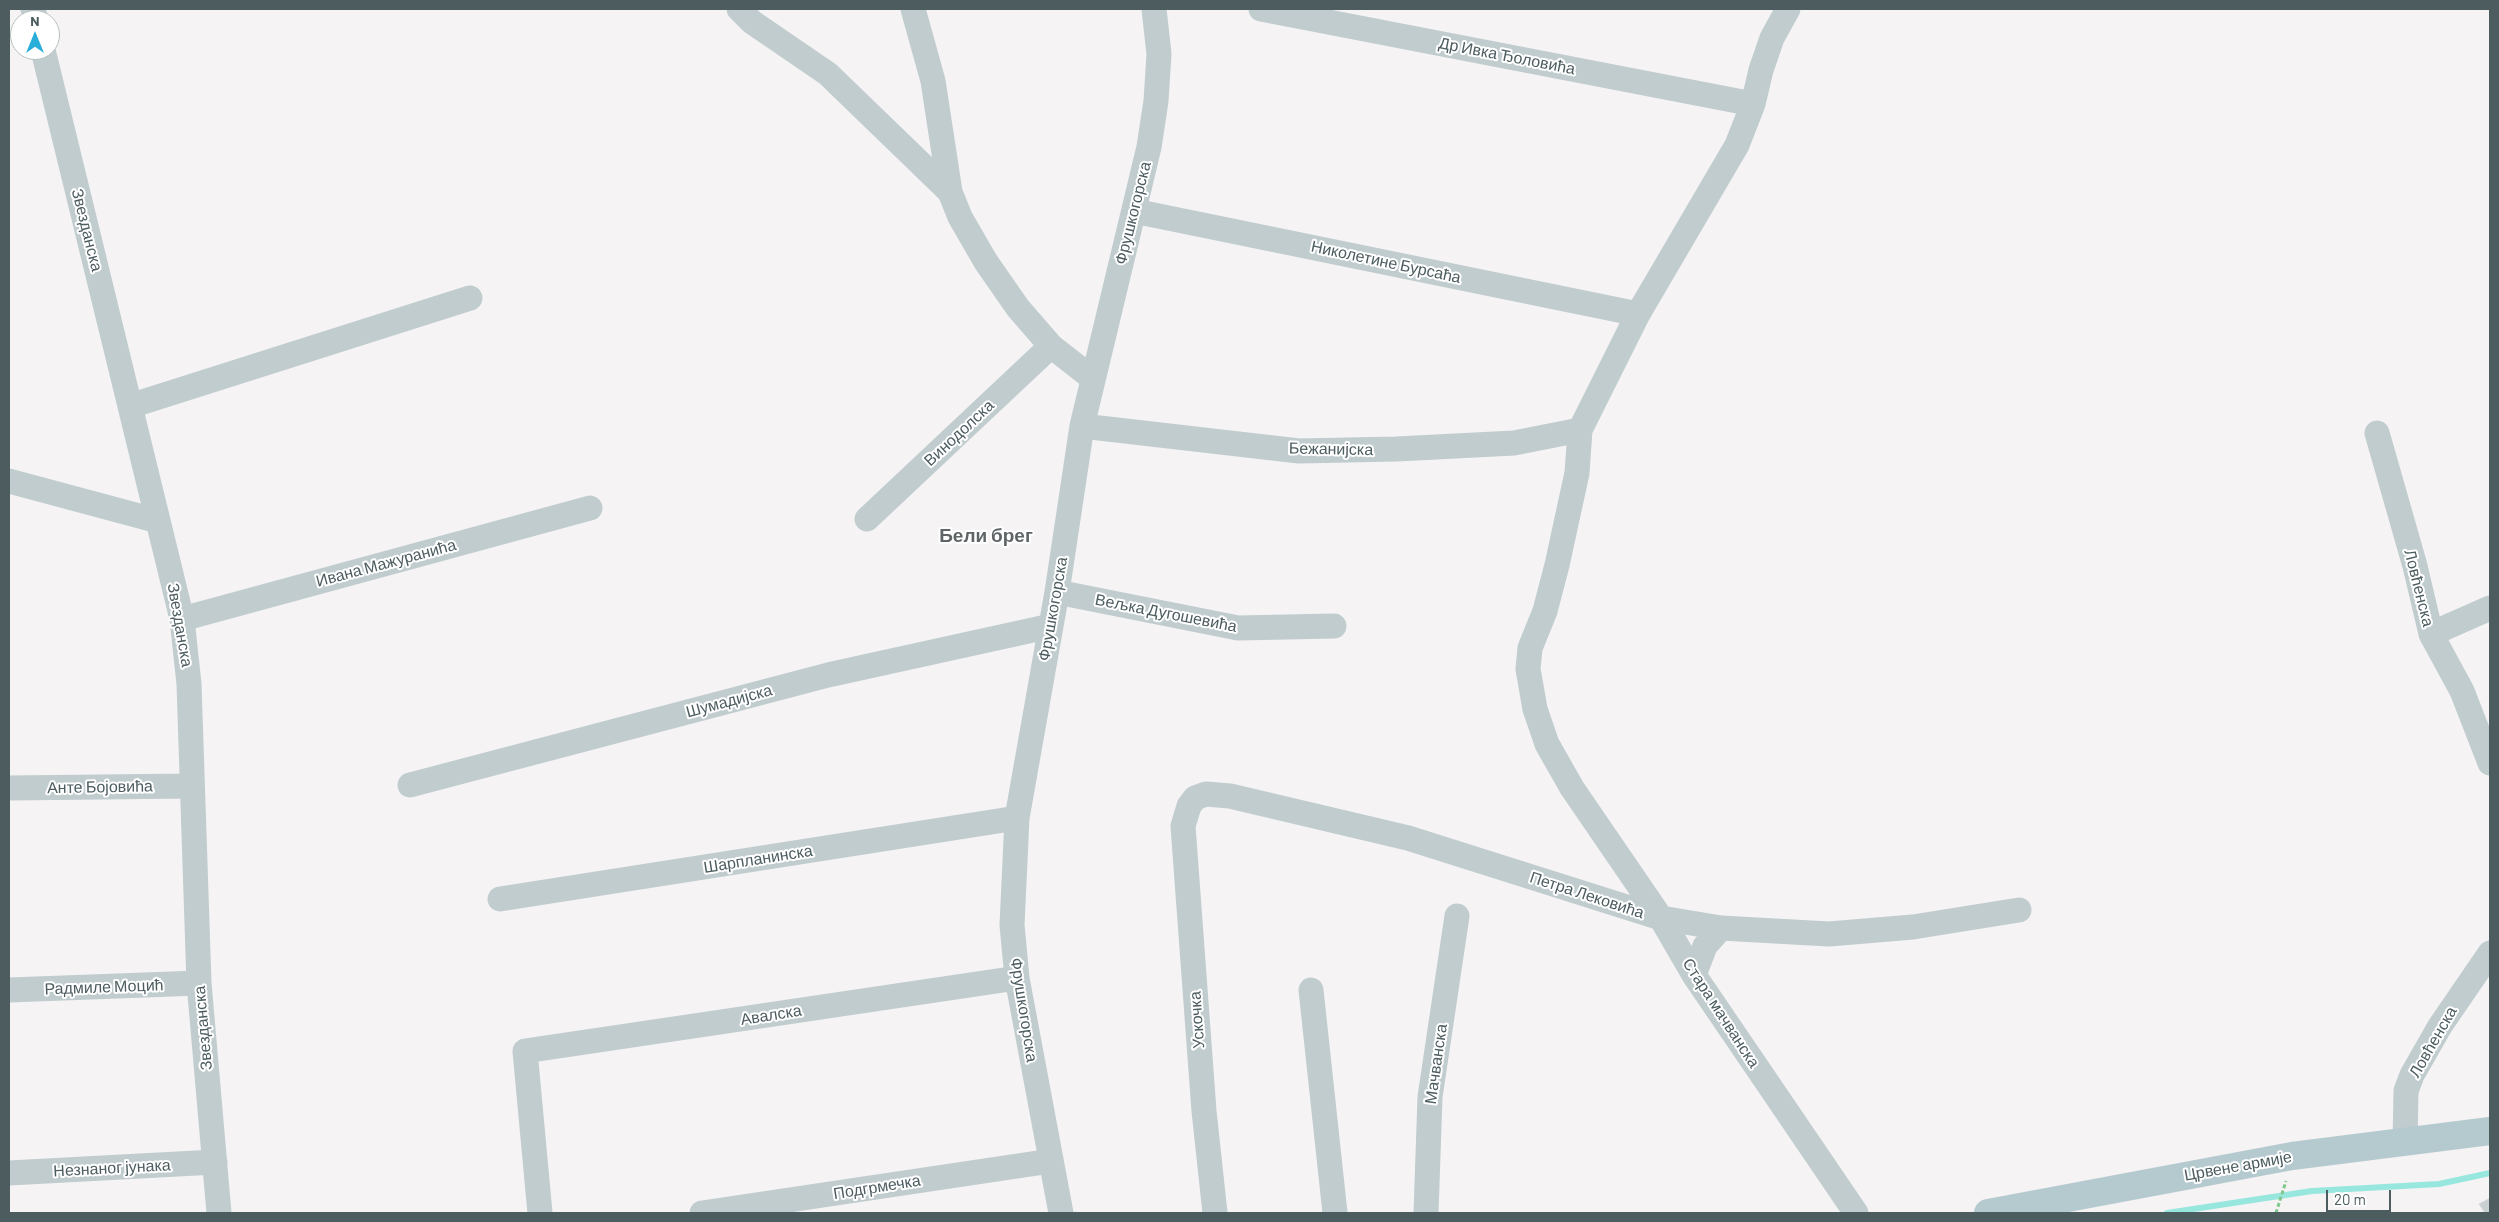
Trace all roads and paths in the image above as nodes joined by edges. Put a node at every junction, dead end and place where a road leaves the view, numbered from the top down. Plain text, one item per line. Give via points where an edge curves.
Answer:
1 (739, 9) edge
2 (913, 9) edge
3 (1154, 9) edge
4 (1261, 9) edge
5 (1788, 9) edge
6 (45, 60) edge
7 (1752, 104) junction
8 (950, 192) junction
9 (1134, 211) junction
10 (470, 298) dead end
11 (1638, 314) junction
12 (1051, 346) junction
13 (1092, 378) junction
14 (130, 406) junction
15 (1082, 426) junction
16 (1580, 430) junction
17 (2377, 434) dead end
18 (9, 481) edge
19 (590, 508) dead end
20 (867, 519) dead end
21 (158, 521) junction
22 (1057, 592) junction
23 (2490, 608) edge
24 (182, 619) junction
25 (1051, 626) junction
26 (1334, 626) dead end
27 (2431, 634) junction
28 (2490, 763) edge
29 (410, 785) dead end
30 (192, 786) junction
31 (9, 788) edge
32 (1017, 818) junction
33 (1183, 826) joint
34 (500, 899) dead end
35 (2019, 910) dead end
36 (1457, 916) dead end
37 (1661, 918) junction
38 (1721, 928) junction
39 (2490, 953) edge
40 (1694, 975) junction
41 (1017, 978) junction
42 (199, 983) junction
43 (9, 990) edge
44 (1311, 990) dead end
45 (2490, 1131) edge
46 (2405, 1142) junction
47 (1051, 1161) junction
48 (215, 1162) junction
49 (9, 1174) edge
50 (2286, 1180) dead end
51 (219, 1213) edge
52 (540, 1213) edge
53 (702, 1213) edge
54 (1061, 1213) edge
55 (1215, 1213) edge
56 (1335, 1213) edge
57 (1426, 1213) edge
58 (1856, 1213) edge
59 (1988, 1213) edge
60 (2276, 1213) edge

1 - 8 street via 752,22 828,74
2 - 8 street via 933,81
3 - 9 street, Фрушкогорска via 1159,54 1156,101
4 - 7 street, Др Ивка Ђоловића
5 - 7 street via 1772,38
6 - 14 street, Звезданска
7 - 11 street via 1737,145
8 - 12 street via 960,217 986,262 1018,308
9 - 11 street, Николетине Бурсаћа
9 - 13 street, Фрушкогорска
10 - 14 street
11 - 16 street
12 - 13 street
12 - 20 street, Винодолска
13 - 15 street, Фрушкогорска
14 - 21 street, Звезданска
15 - 16 street, Бежанијска via 1298,450 1514,443
15 - 22 street, Фрушкогорска
16 - 37 street, Стара мачванска via 1577,473 1559,556 1545,611 1530,648 1528,669 1535,709 1547,744 1587,812
17 - 27 street, Ловћенска
18 - 21 street
19 - 24 street, Ивана Мажуранића
21 - 24 street, Звезданска
22 - 25 street, Фрушкогорска
22 - 26 street, Вељка Дугошевића via 1238,628
23 - 27 street
24 - 30 street, Звезданска via 190,684
25 - 29 street, Шумадијска via 828,675
25 - 32 street, Фрушкогорска
27 - 28 street, Ловћенска via 2462,691
30 - 31 street, Анте Бојовића
30 - 42 street, Звезданска
32 - 34 street, Шарпланинска
32 - 41 street, Фрушкогорска via 1012,925
33 - 37 street, Петра Лековића via 1195,798 1206,794 1230,796 1408,838
33 - 55 street, Ускочка via 1204,1111
35 - 38 street, Петра Лековића via 1913,927 1847,932
36 - 57 street, Мачванска via 1430,1097
37 - 38 street, Петра Лековића
37 - 40 street, Стара мачванска
38 - 40 street via 1705,946
39 - 46 street, Ловћенска via 2440,1026 2412,1075 2406,1091
40 - 58 street, Стара мачванска
41 - 47 street, Фрушкогорска
41 - 52 street, Авалска via 525,1051
42 - 43 street, Радмиле Моцић
42 - 48 street, Звезданска
44 - 56 street
45 - 46 main road, Црвене армије
46 - 59 main road, Црвене армије via 2292,1156
47 - 53 street, Подгрмечка
47 - 54 street, Фрушкогорска
48 - 49 street, Незнаног јунака
48 - 51 street, Звезданска
50 - 60 path

